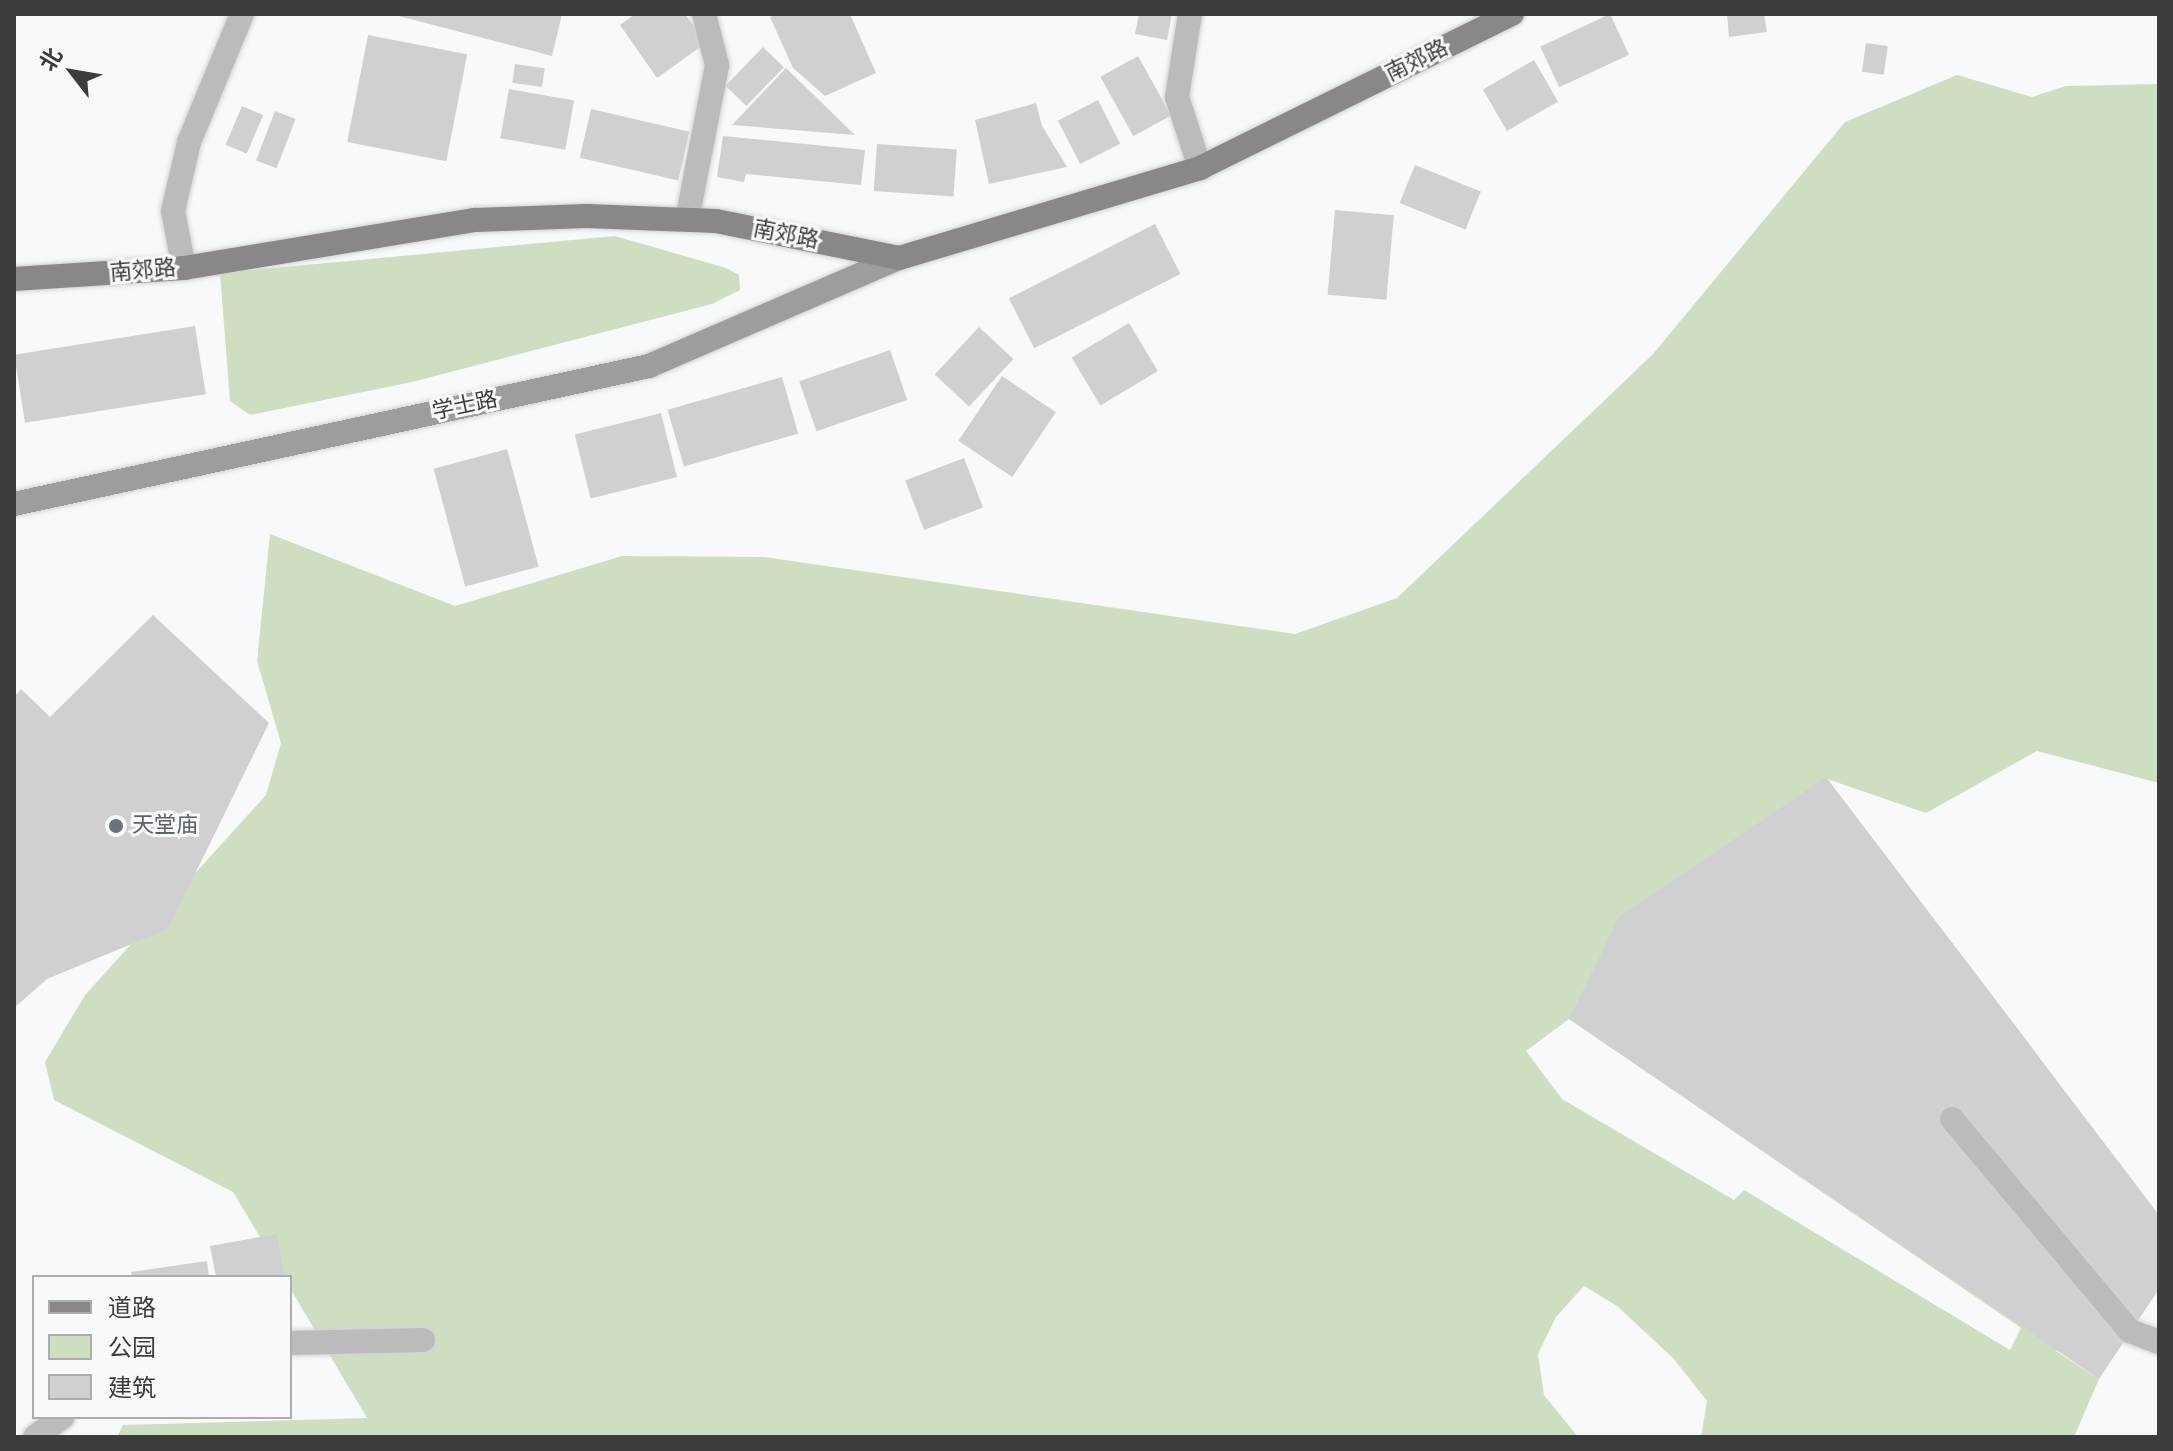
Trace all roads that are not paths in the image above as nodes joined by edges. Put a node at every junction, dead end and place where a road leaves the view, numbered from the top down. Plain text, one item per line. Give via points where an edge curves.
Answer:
1 (242, 14) edge
2 (704, 14) edge
3 (1190, 14) edge
4 (1512, 14) edge
5 (1200, 168) junction
6 (687, 220) junction
7 (899, 258) junction
8 (184, 268) junction
9 (14, 279) edge
10 (14, 504) edge
11 (1952, 1119) dead end
12 (423, 1340) dead end
13 (2159, 1342) edge
14 (292, 1343) edge
15 (60, 1419) edge
16 (35, 1437) edge

1 - 8 street via 189,142 173,211
2 - 6 street via 717,65
3 - 5 street via 1177,97
4 - 5 main road, 南郊路
5 - 7 main road, 南郊路
6 - 7 main road, 南郊路
6 - 8 main road, 南郊路 via 475,220
7 - 10 main road, 学士路 via 649,366
8 - 9 main road, 南郊路
11 - 13 street via 2130,1331
12 - 14 street
15 - 16 street

